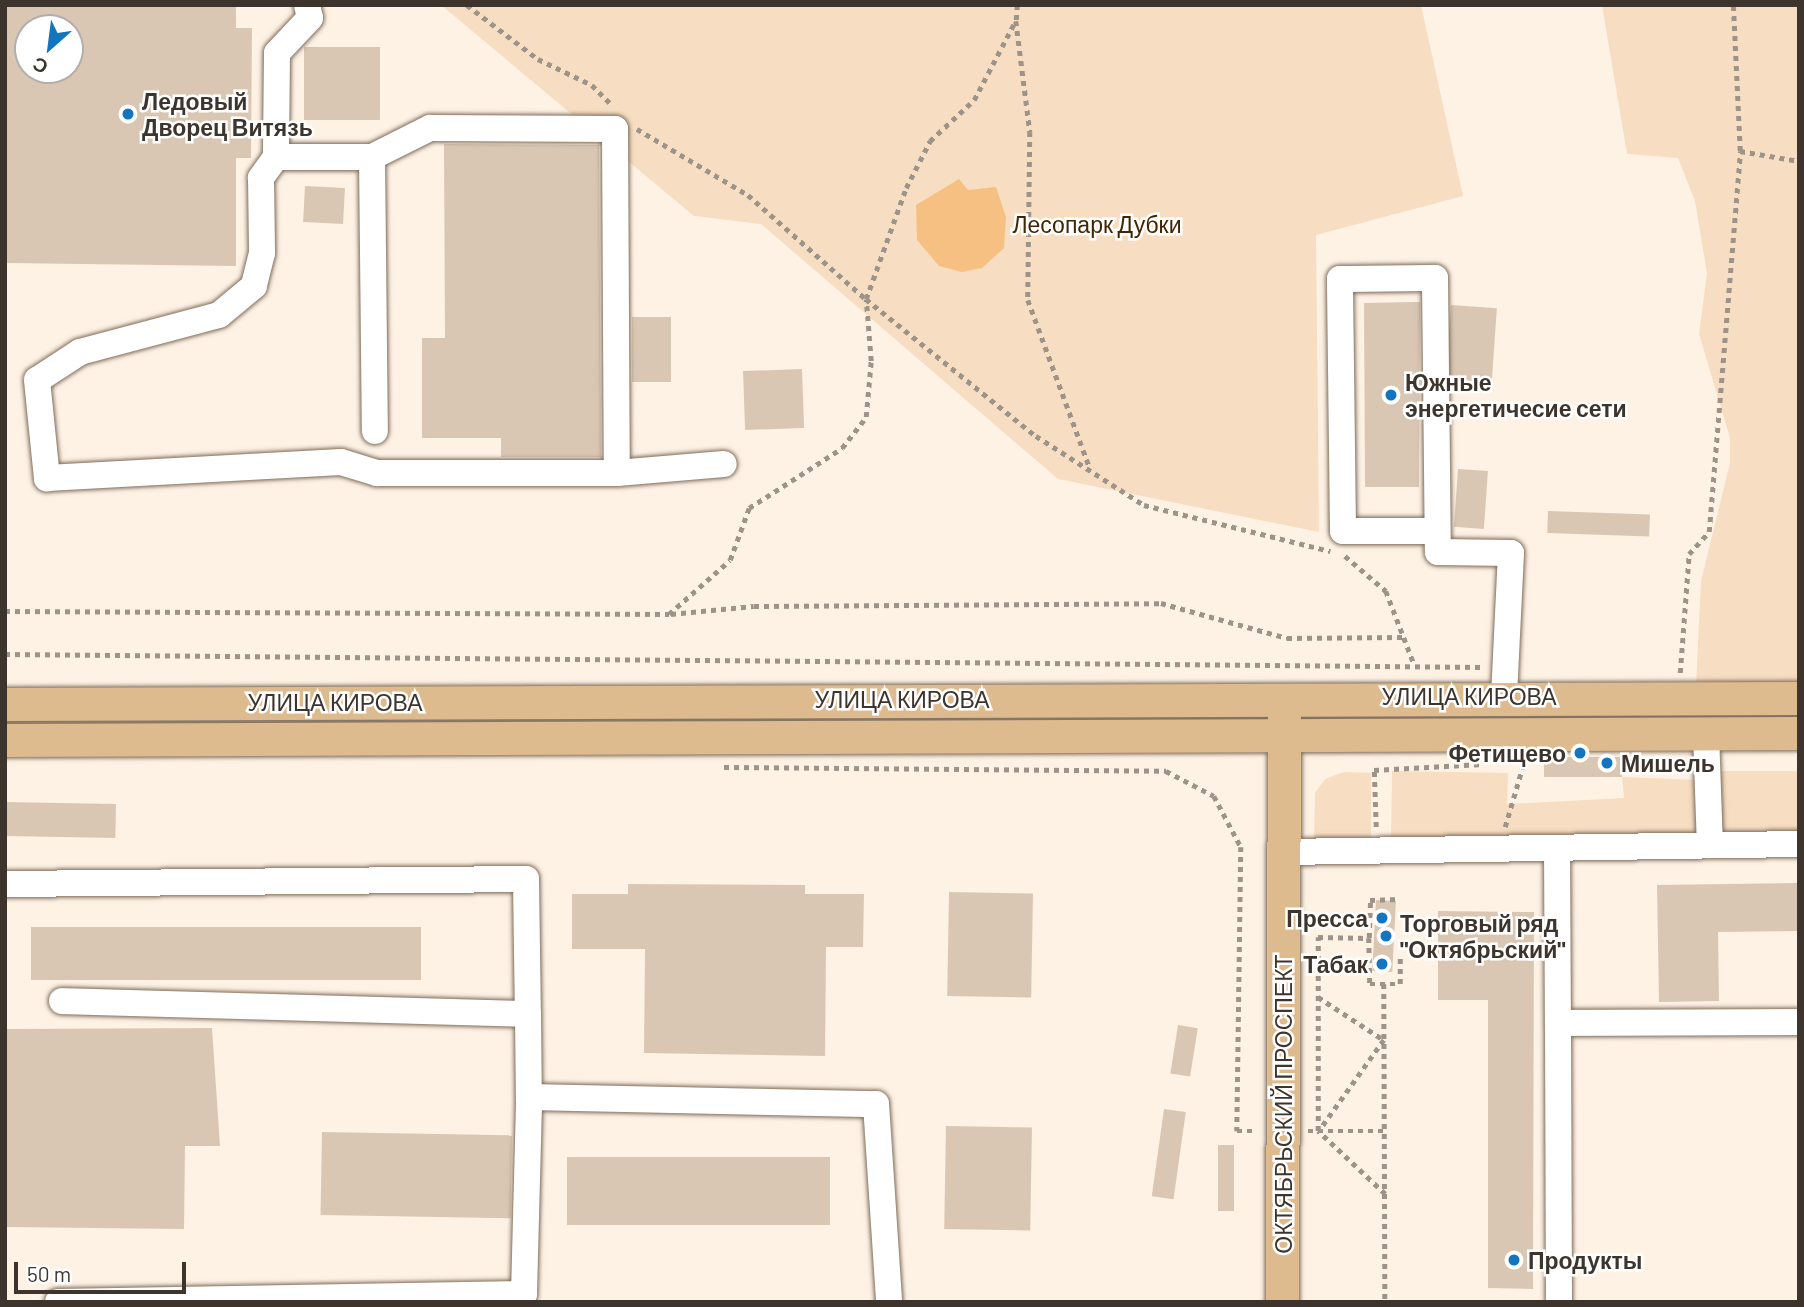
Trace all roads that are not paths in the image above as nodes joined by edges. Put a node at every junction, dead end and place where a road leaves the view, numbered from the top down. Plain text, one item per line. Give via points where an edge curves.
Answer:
1 (307, 5) edge
2 (276, 157) junction
3 (372, 157) junction
4 (375, 431) dead end
5 (724, 464) dead end
6 (617, 473) junction
7 (1437, 531) junction
8 (1505, 682) junction
9 (1284, 697) junction
10 (1799, 698) edge
11 (5, 704) edge
12 (1284, 732) junction
13 (1706, 733) junction
14 (1799, 733) edge
15 (5, 740) edge
16 (1799, 844) edge
17 (1710, 845) junction
18 (1557, 848) junction
19 (1284, 852) junction
20 (5, 884) edge
21 (61, 1001) dead end
22 (528, 1014) junction
23 (1799, 1022) edge
24 (1558, 1023) junction
25 (529, 1108) junction
26 (58, 1302) edge
27 (889, 1302) edge
28 (1282, 1302) edge
29 (1559, 1302) edge

1 - 2 street via 310,18 277,53
2 - 3 street
2 - 6 street via 261,178 262,253 254,286 219,315 80,352 37,380 47,478 341,462 377,473
3 - 4 street
3 - 6 street via 430,128 615,129
5 - 6 street
7 - 7 street via 1343,531 1340,279 1435,278
7 - 8 street via 1437,552 1511,553
8 - 9 main road, УЛИЦА КИРОВА
8 - 10 main road, УЛИЦА КИРОВА via 1678,695
9 - 11 main road, УЛИЦА КИРОВА
9 - 12 main road, ОКТЯБРЬСКИЙ ПРОСПЕКТ
12 - 13 main road, УЛИЦА КИРОВА
12 - 15 main road, УЛИЦА КИРОВА
12 - 19 main road, ОКТЯБРЬСКИЙ ПРОСПЕКТ
13 - 14 main road, УЛИЦА КИРОВА
13 - 17 street
16 - 17 street
17 - 18 street
18 - 19 street
18 - 24 street
19 - 28 main road, ОКТЯБРЬСКИЙ ПРОСПЕКТ
20 - 22 street via 526,878
21 - 22 street
22 - 25 street
23 - 24 street
24 - 29 street
25 - 26 street via 524,1294
25 - 27 street via 529,1097 876,1104

